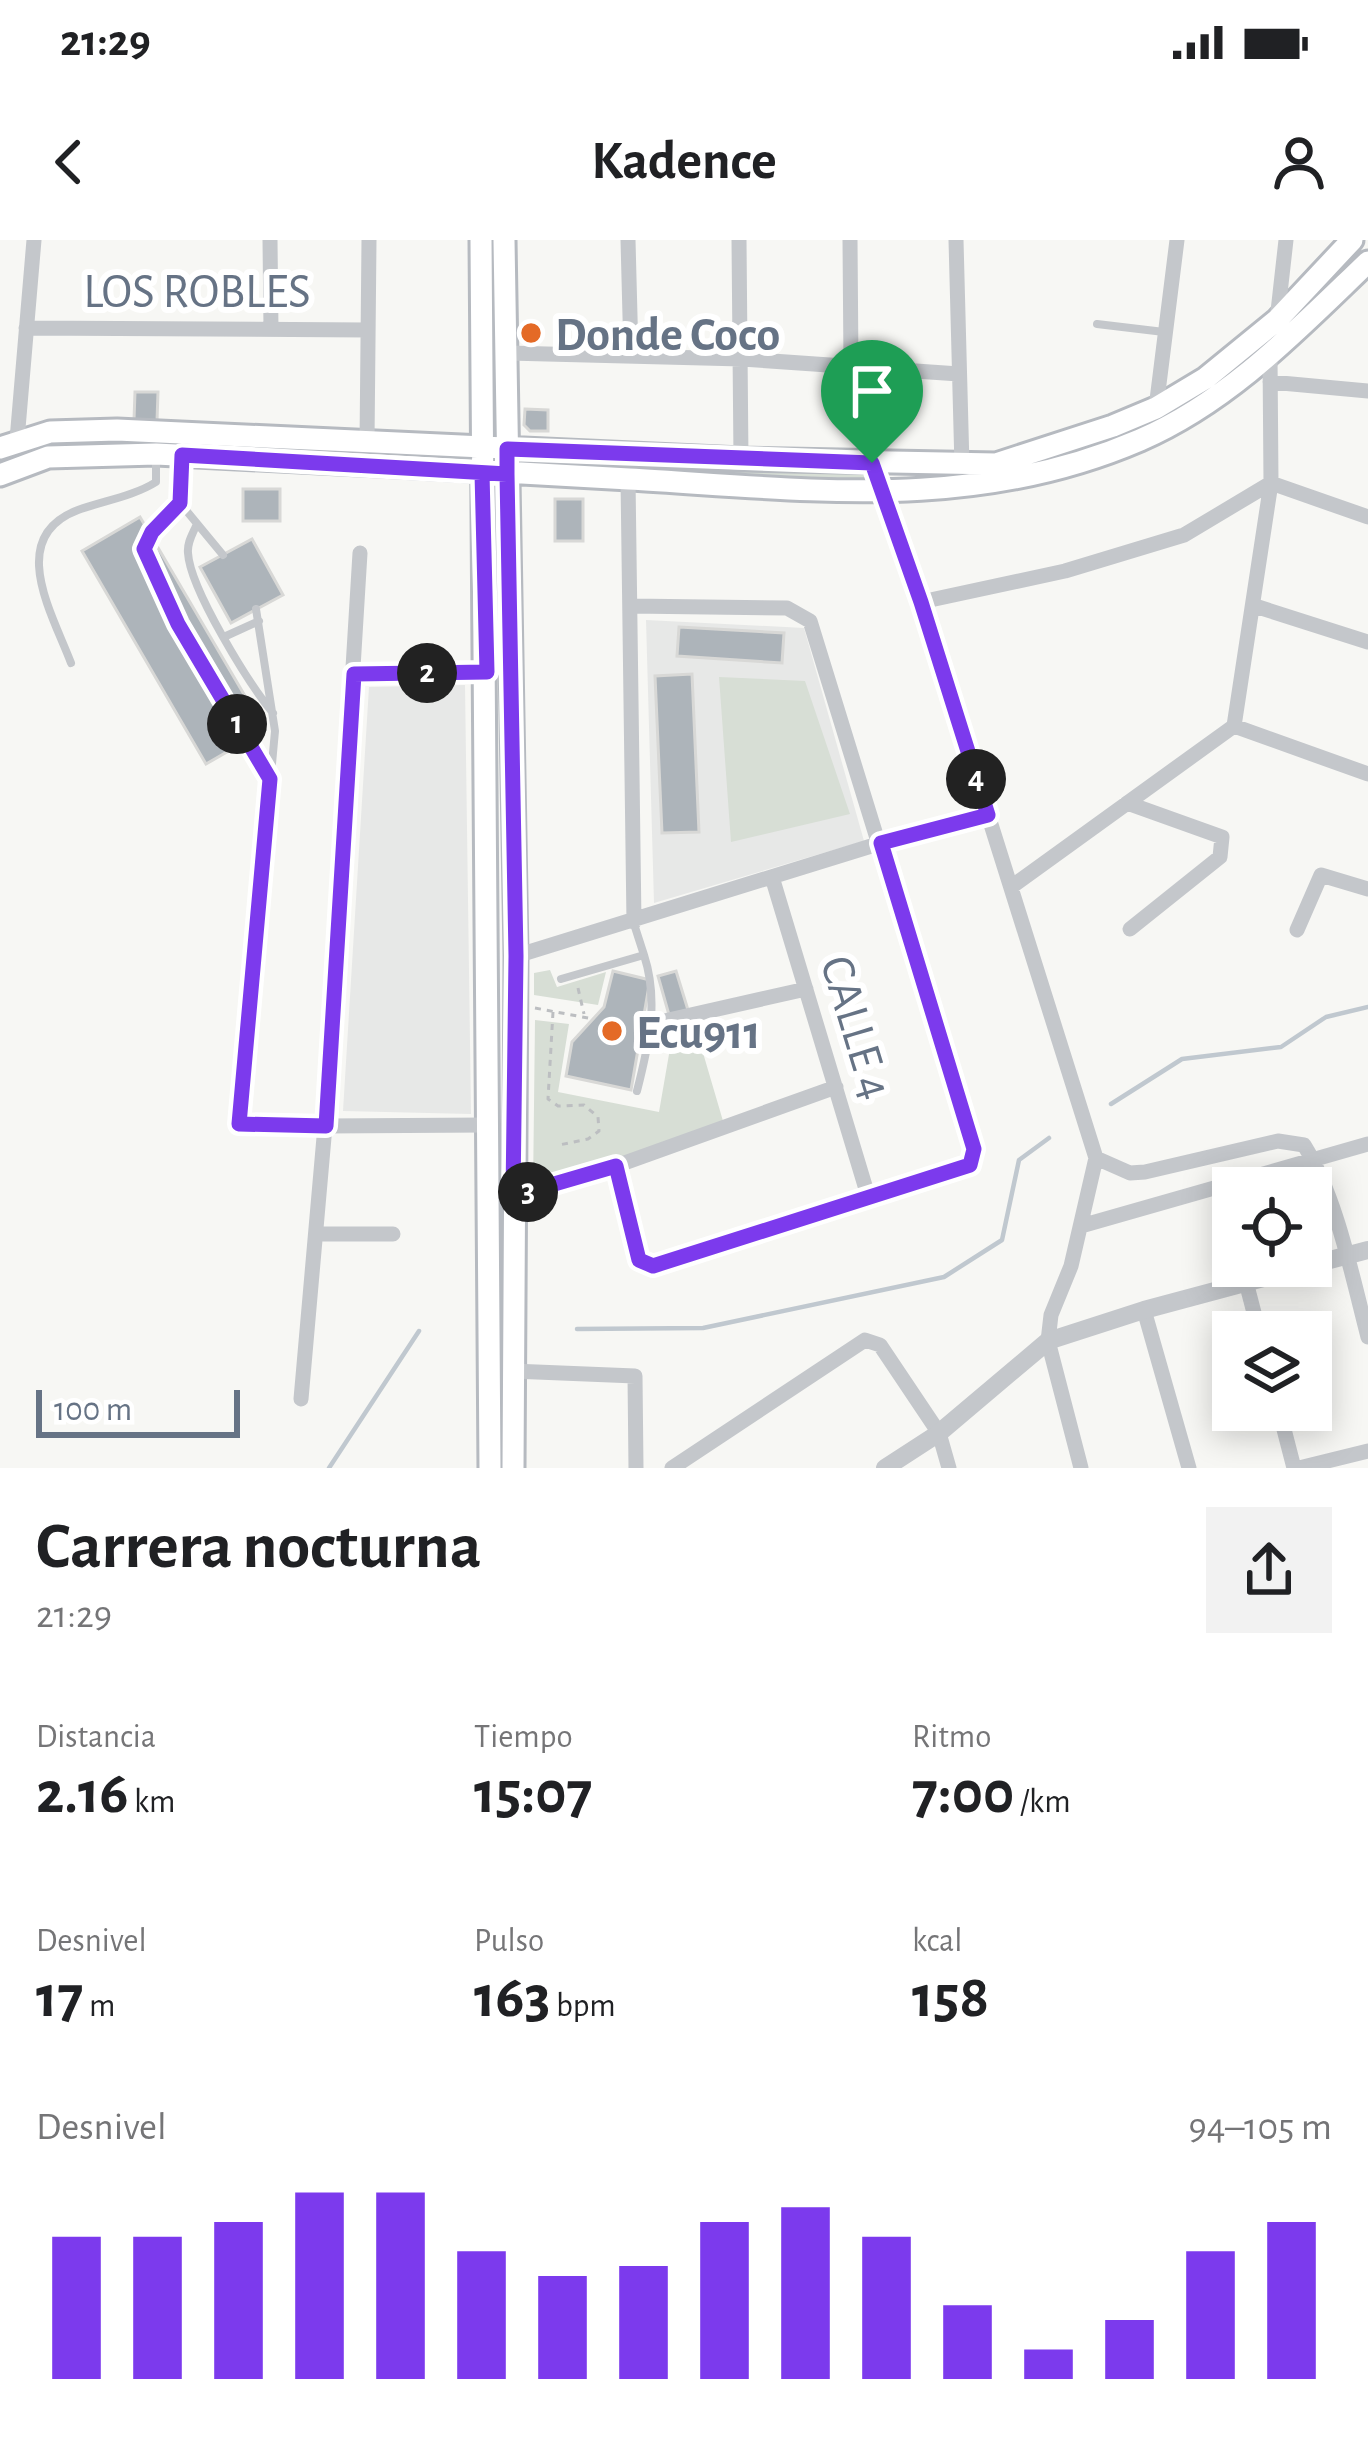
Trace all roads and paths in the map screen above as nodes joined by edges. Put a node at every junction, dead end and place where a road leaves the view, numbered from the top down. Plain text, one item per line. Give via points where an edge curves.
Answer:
1 (34, 240) edge
2 (270, 240) edge
3 (369, 240) edge
4 (482, 240) edge
5 (504, 240) edge
6 (628, 240) edge
7 (739, 240) edge
8 (850, 240) edge
9 (956, 240) edge
10 (1177, 240) edge
11 (1286, 240) edge
12 (1352, 240) edge
13 (1368, 262) edge
14 (1277, 320) junction
15 (1097, 324) dead end
16 (26, 328) junction
17 (271, 329) junction
18 (368, 330) junction
19 (1165, 332) junction
20 (505, 353) junction
21 (631, 354) junction
22 (1270, 356) junction
23 (742, 359) junction
24 (851, 365) junction
25 (958, 374) junction
26 (1270, 382) junction
27 (1368, 391) edge
28 (1156, 408) junction
29 (0, 412) edge
30 (12, 438) edge
31 (367, 443) junction
32 (482, 448) junction
33 (507, 449) junction
34 (156, 454) junction
35 (182, 455) junction
36 (741, 459) junction
37 (872, 463) junction
38 (962, 466) junction
39 (482, 473) junction
40 (507, 474) junction
41 (0, 475) edge
42 (628, 479) junction
43 (1271, 483) junction
44 (883, 491) junction
45 (180, 503) junction
46 (1368, 517) edge
47 (196, 526) junction
48 (360, 553) dead end
49 (223, 555) dead end
50 (921, 602) junction
51 (631, 606) junction
52 (1255, 606) junction
53 (256, 609) dead end
54 (259, 621) junction
55 (226, 636) junction
56 (1368, 642) edge
57 (71, 663) dead end
58 (487, 672) junction
59 (354, 674) junction
60 (274, 714) junction
61 (1234, 726) junction
62 (1368, 774) edge
63 (270, 779) junction
64 (1127, 803) junction
65 (988, 815) junction
66 (881, 843) junction
67 (772, 877) junction
68 (1011, 886) junction
69 (1368, 889) edge
70 (634, 922) junction
71 (1130, 929) dead end
72 (1297, 930) dead end
73 (644, 955) junction
74 (516, 956) junction
75 (561, 979) dead end
76 (576, 981) dead end
77 (806, 989) junction
78 (533, 1008) dead end
79 (553, 1012) junction
80 (585, 1018) junction
81 (592, 1019) dead end
82 (651, 1024) junction
83 (836, 1087) junction
84 (637, 1091) dead end
85 (487, 1125) junction
86 (326, 1126) junction
87 (1368, 1144) edge
88 (559, 1145) dead end
89 (1096, 1158) junction
90 (1313, 1160) junction
91 (616, 1166) junction
92 (513, 1196) junction
93 (869, 1199) junction
94 (1081, 1226) junction
95 (316, 1234) junction
96 (394, 1234) dead end
97 (1368, 1250) edge
98 (1346, 1256) junction
99 (1332, 1260) edge
100 (1228, 1287) edge
101 (1144, 1310) junction
102 (1368, 1337) edge
103 (1048, 1341) junction
104 (512, 1371) junction
105 (301, 1399) dead end
106 (1286, 1431) edge
107 (939, 1433) junction
108 (1368, 1450) edge
109 (490, 1468) edge
110 (513, 1468) edge
111 (636, 1468) edge
112 (672, 1468) edge
113 (885, 1468) edge
114 (949, 1468) edge
115 (1081, 1468) edge
116 (1189, 1468) edge
117 (1297, 1468) edge

1 - 16 street
2 - 17 street
3 - 18 street
4 - 32 main road
5 - 20 main road
6 - 21 street
7 - 23 street
8 - 24 street
9 - 25 street
10 - 19 street
11 - 14 street
12 - 14 main road
13 - 22 main road
14 - 28 main road
15 - 19 lane
16 - 17 street, LOS ROBLES
16 - 30 street
17 - 18 street, LOS ROBLES
18 - 31 street
19 - 28 street
20 - 21 street
20 - 33 main road
21 - 23 street
22 - 26 street
22 - 44 main road via 1144,439 1077,464 1005,483
23 - 24 street
23 - 36 street
24 - 25 street
25 - 38 street
26 - 27 street
26 - 43 street
28 - 38 main road via 1030,456
29 - 30 street
30 - 31 main road via 117,430
31 - 32 main road
32 - 33 main road
32 - 39 main road
33 - 36 main road
33 - 40 main road
34 - 35 main road
34 - 41 main road via 76,454
34 - 57 lane via 156,482 65,515 36,554
35 - 39 main road
35 - 45 lane
36 - 37 main road
37 - 38 main road
37 - 44 street
39 - 40 main road
39 - 58 main road
40 - 42 main road
40 - 74 main road
42 - 44 main road
42 - 51 street
43 - 46 street
43 - 50 street via 1184,535 1065,572
43 - 52 street
44 - 50 street
45 - 47 lane
45 - 63 lane via 144,549 178,624
47 - 49 lane
47 - 55 lane via 190,564
48 - 59 street
50 - 65 street
51 - 66 street via 788,608 810,621
51 - 70 street
52 - 56 street
52 - 61 street
53 - 54 lane
54 - 55 lane
54 - 60 lane
55 - 60 lane
58 - 59 street
58 - 85 main road
59 - 86 street
60 - 63 lane
61 - 62 street
61 - 64 street
63 - 86 lane via 239,1124
64 - 68 street
64 - 71 street via 1222,837 1220,857
65 - 66 street
65 - 68 street
66 - 67 street
66 - 93 street via 975,1156 970,1165
67 - 70 street
67 - 77 street, CALLE 4
68 - 89 street
69 - 72 street via 1328,874 1317,879
70 - 73 lane
70 - 74 street
73 - 75 lane
73 - 82 lane
74 - 92 main road
76 - 80 path
77 - 82 street
77 - 83 street, CALLE 4
78 - 79 path
79 - 80 path
79 - 88 path via 548,1099 584,1105 598,1117 599,1131
80 - 81 path
82 - 84 lane
83 - 91 street
83 - 93 street, CALLE 4
85 - 86 street
85 - 109 main road
86 - 95 street
87 - 90 street
89 - 90 street via 1145,1172 1290,1140
89 - 94 street
90 - 94 street
90 - 98 street
91 - 92 street
91 - 93 street via 639,1260 653,1266
92 - 104 main road
94 - 103 street
95 - 96 street
95 - 105 street
97 - 98 street
98 - 99 street
98 - 102 street
100 - 101 street
101 - 103 street
101 - 116 street
103 - 107 street
103 - 115 street
104 - 110 main road
104 - 111 street via 635,1376
106 - 117 street
107 - 112 street via 880,1345 865,1340
107 - 113 street
107 - 114 street
108 - 117 street

